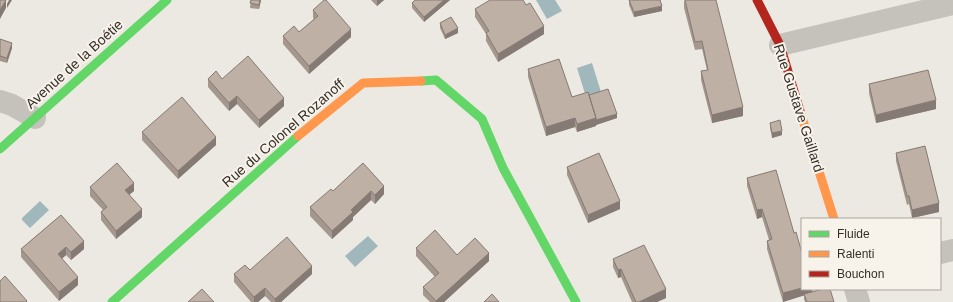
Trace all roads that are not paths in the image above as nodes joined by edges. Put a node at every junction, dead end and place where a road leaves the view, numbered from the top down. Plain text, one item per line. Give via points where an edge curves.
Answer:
1 (167, 0) edge
2 (757, 0) edge
3 (953, 4) edge
4 (780, 45) junction
5 (0, 101) edge
6 (35, 118) junction
7 (0, 149) edge
8 (834, 218) edge
9 (953, 250) edge
10 (941, 253) edge
11 (855, 290) edge
12 (112, 302) edge
13 (576, 302) edge
14 (859, 302) edge

1 - 6 street, Avenue de la Boétie
2 - 4 street, Rue Gustave Gaillard
3 - 4 street
4 - 8 street, Rue Gustave Gaillard
5 - 6 street
6 - 7 street, Avenue de la Boétie
9 - 10 street
11 - 14 street
12 - 13 street, Rue du Colonel Rozanoff via 298,136 363,83 436,80 482,118 504,168

